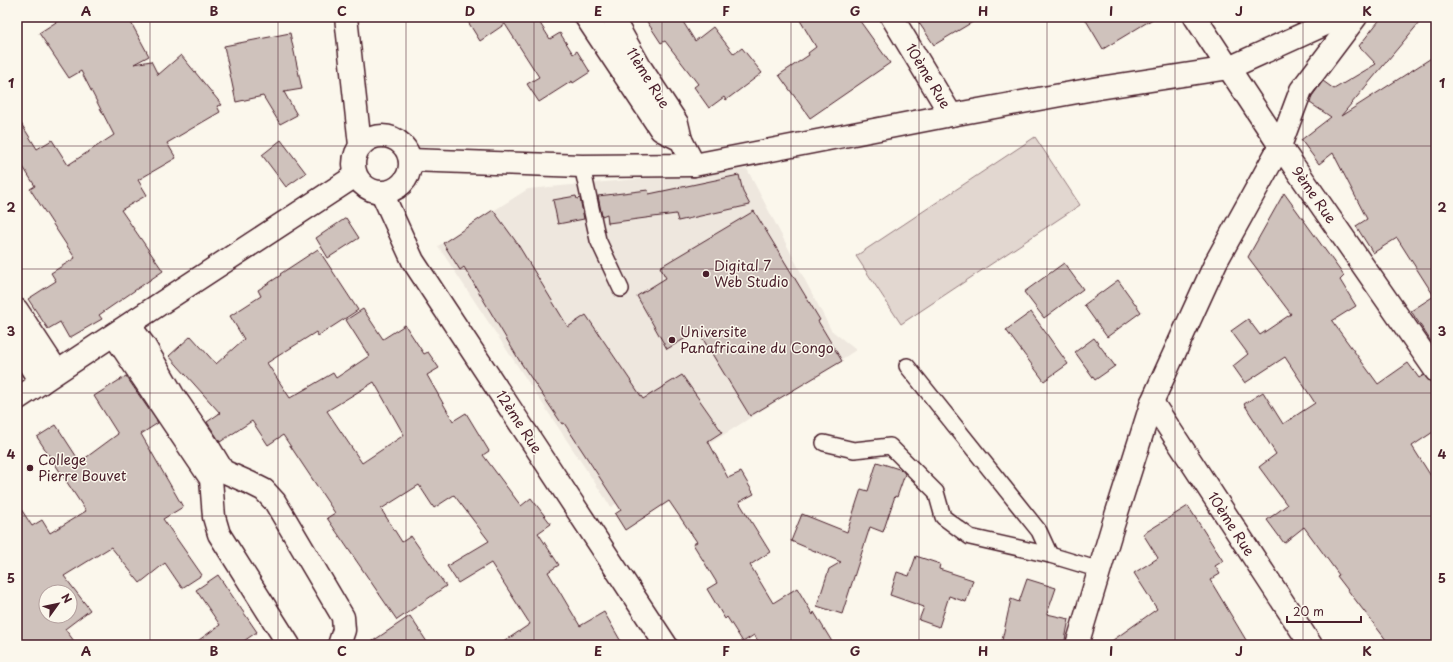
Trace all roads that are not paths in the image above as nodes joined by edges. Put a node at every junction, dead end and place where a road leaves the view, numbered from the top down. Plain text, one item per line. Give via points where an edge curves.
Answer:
1 (346, 17) edge
2 (586, 17) edge
3 (612, 17) edge
4 (892, 17) edge
5 (1195, 17) edge
6 (1342, 17) edge
7 (1356, 17) edge
8 (1229, 68) junction
9 (951, 115) junction
10 (681, 140) junction
11 (360, 145) junction
12 (1280, 146) junction
13 (410, 160) junction
14 (694, 165) junction
15 (582, 166) junction
16 (355, 176) junction
17 (382, 193) junction
18 (621, 289) dead end
19 (17, 310) edge
20 (121, 330) junction
21 (17, 345) edge
22 (907, 366) dead end
23 (1436, 371) edge
24 (49, 377) junction
25 (17, 399) edge
26 (1152, 402) junction
27 (824, 443) dead end
28 (217, 475) junction
29 (1050, 555) junction
30 (1100, 570) junction
31 (289, 645) edge
32 (339, 645) edge
33 (666, 645) edge
34 (1077, 645) edge
35 (1311, 645) edge

1 - 11 street
2 - 10 street via 662,130
3 - 10 street, 11ème Rue via 640,67 677,123
4 - 9 street, 10ème Rue
5 - 8 street, 9ème Rue
6 - 8 street
7 - 12 street via 1301,90
8 - 9 street
8 - 12 street, 9ème Rue
9 - 14 street
10 - 14 street, 11ème Rue
11 - 13 street via 374,136 390,136 403,145
11 - 16 street via 353,159
12 - 23 street, 9ème Rue
12 - 26 street via 1216,262
13 - 15 street
13 - 17 street via 408,176 397,188
14 - 15 street
15 - 18 lane via 598,240
16 - 17 street via 366,188
16 - 20 street
17 - 33 street, 12ème Rue via 413,260
19 - 24 street
20 - 24 street
20 - 28 street via 144,345 173,395 206,443
21 - 24 street
22 - 29 lane via 1039,531
24 - 25 street
26 - 30 street
26 - 35 street, 10ème Rue
27 - 29 lane via 854,450 890,446 936,492 943,517 970,537
28 - 31 street via 214,517 219,534
28 - 32 street via 250,483 264,490 275,502 343,617 344,630
29 - 30 lane
30 - 34 street

